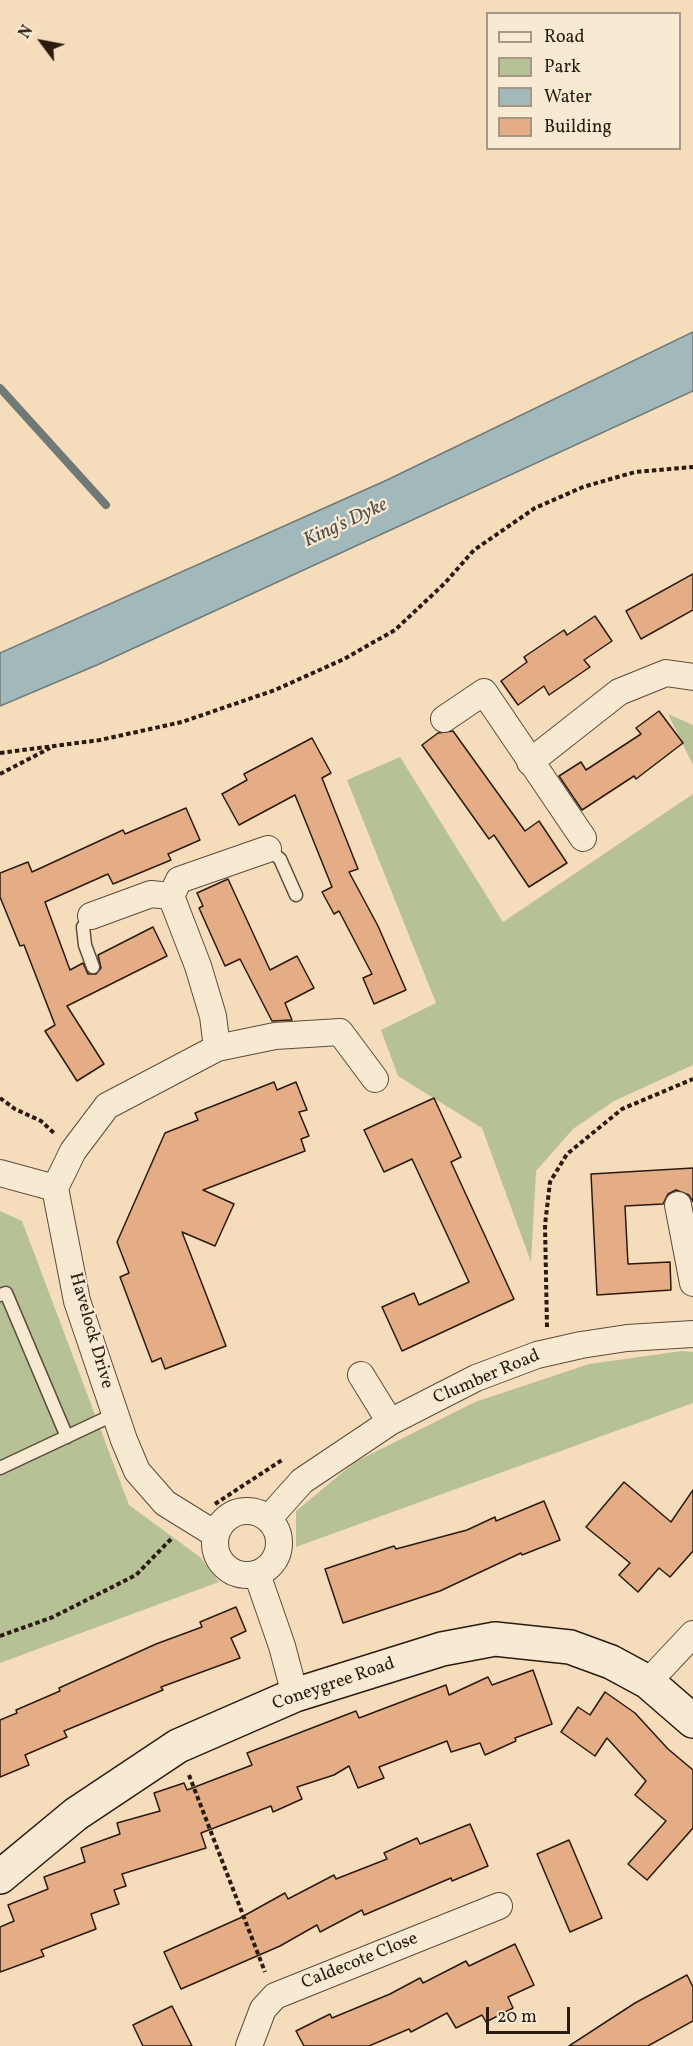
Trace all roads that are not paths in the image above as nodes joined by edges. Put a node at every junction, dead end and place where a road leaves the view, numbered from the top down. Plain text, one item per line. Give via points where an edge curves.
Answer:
1 (693, 677) edge
2 (444, 719) dead end
3 (530, 762) junction
4 (583, 838) dead end
5 (268, 849) joint
6 (296, 895) dead end
7 (171, 896) junction
8 (91, 916) joint
9 (93, 967) dead end
10 (217, 1048) junction
11 (375, 1079) dead end
12 (0, 1173) edge
13 (55, 1188) junction
14 (685, 1218) edge
15 (693, 1283) edge
16 (0, 1295) edge
17 (693, 1334) edge
18 (361, 1375) dead end
19 (115, 1414) junction
20 (390, 1422) junction
21 (67, 1437) junction
22 (0, 1468) edge
23 (269, 1518) junction
24 (215, 1534) junction
25 (257, 1574) junction
26 (693, 1634) edge
27 (648, 1682) junction
28 (295, 1695) junction
29 (693, 1721) edge
30 (0, 1877) edge
31 (499, 1906) dead end
32 (249, 2046) edge

1 - 3 street via 666,673 619,692
2 - 3 street via 484,692
3 - 4 street
5 - 6 lane via 280,859
5 - 7 street via 179,880
7 - 8 street via 151,894
7 - 10 street via 198,966 213,1016
8 - 9 lane via 83,927
10 - 11 street via 275,1036 340,1032
10 - 13 street via 107,1106 73,1151
12 - 13 street
13 - 19 street, Havelock Drive via 77,1301
14 - 15 street
16 - 21 lane via 6,1293
17 - 20 street, Clumber Road via 627,1338 537,1355 476,1378
18 - 20 street
19 - 21 lane
19 - 24 street, Havelock Drive via 137,1471 165,1503
20 - 23 street, Clumber Road via 302,1480
21 - 22 lane
23 - 24 street via 252,1510 236,1512
23 - 25 street via 278,1532 278,1553
24 - 25 street via 220,1564 237,1574
25 - 28 street
26 - 27 street
27 - 28 street, Coneygree Road via 611,1662 570,1647 495,1639 442,1650
27 - 29 street, Coneygree Road
28 - 30 street, Coneygree Road via 178,1746 76,1814
31 - 32 street, Caldecote Close via 275,1996 263,2009

